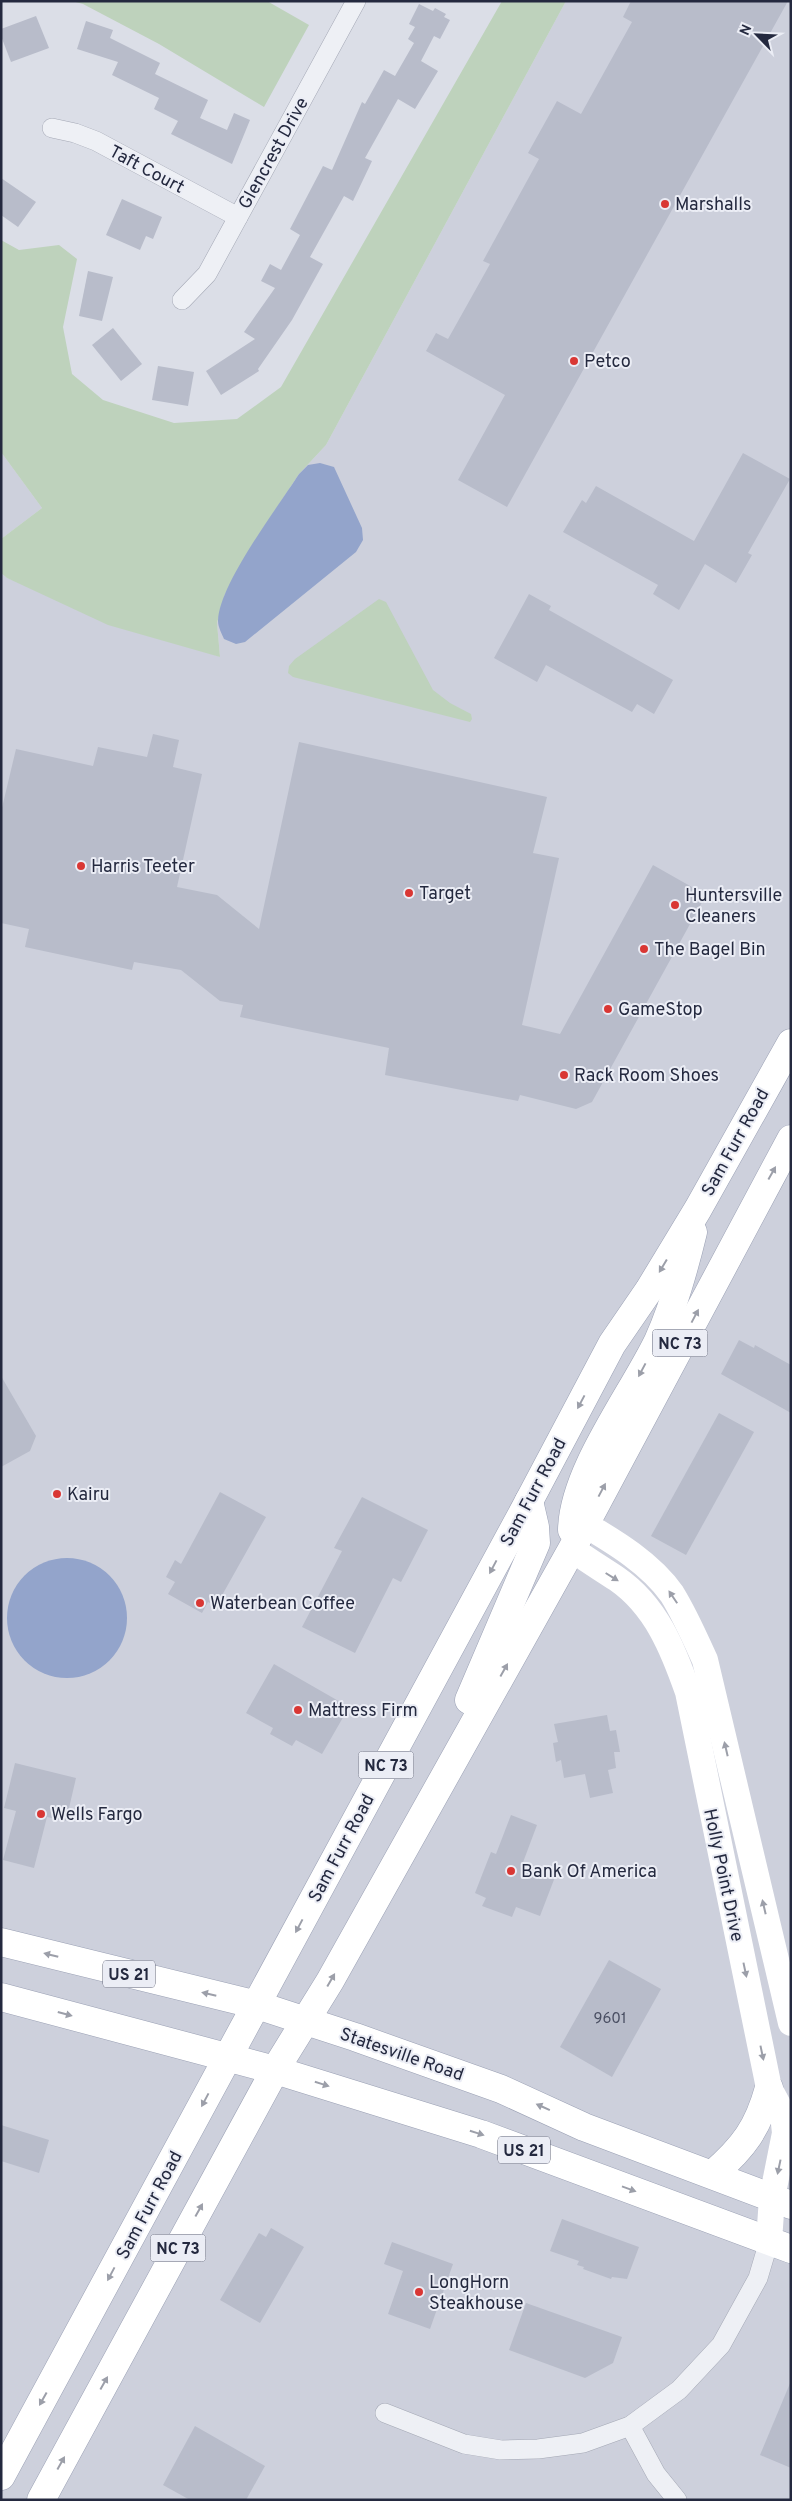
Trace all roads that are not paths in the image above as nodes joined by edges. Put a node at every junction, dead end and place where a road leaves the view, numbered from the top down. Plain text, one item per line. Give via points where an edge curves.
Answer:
1 (356, 1) edge
2 (52, 128) dead end
3 (238, 217) junction
4 (182, 300) dead end
5 (791, 1043) edge
6 (791, 1139) edge
7 (698, 1209) junction
8 (529, 1501) junction
9 (584, 1524) junction
10 (572, 1549) junction
11 (711, 1813) junction
12 (412, 1833) junction
13 (1, 1942) edge
14 (1, 1997) edge
15 (257, 2005) junction
16 (305, 2021) junction
17 (791, 2022) edge
18 (791, 2028) edge
19 (229, 2057) junction
20 (275, 2070) junction
21 (769, 2088) junction
22 (713, 2174) junction
23 (784, 2203) edge
24 (780, 2245) edge
25 (385, 2413) dead end
26 (630, 2426) junction
27 (1, 2476) edge
28 (41, 2500) edge
29 (678, 2500) edge

1 - 3 street, Glencrest Drive
2 - 3 street, Taft Court via 96,142
3 - 4 street, Glencrest Drive via 207,274
5 - 7 main road, Sam Furr Road / NC 73
9 -> 6 main road, NC 73
7 -> 8 main road, Sam Furr Road / NC 73 via 612,1344
7 -> 10 main road via 682,1276 658,1340 590,1466 576,1499
8 - 12 main road via 535,1527 534,1550
8 -> 15 main road, Sam Furr Road / NC 73
9 - 10 main road, NC 73
17 -> 9 main road, Holly Point Drive via 705,1660 671,1593 624,1549
10 -> 11 main road, Holly Point Drive via 639,1598 670,1643 688,1692
12 -> 10 main road, NC 73
11 - 18 main road via 752,1931 772,2007 782,2027
11 -> 21 main road, Holly Point Drive
16 -> 12 main road, NC 73
15 -> 13 main road, Statesville Road / US 21
14 -> 19 main road, US 21
15 - 16 main road, Statesville Road / US 21
15 - 19 main road, Sam Furr Road / NC 73
16 - 20 main road, NC 73
22 -> 16 main road, Statesville Road / US 21 via 584,2127 502,2089
19 - 20 main road, US 21
19 -> 27 main road, Sam Furr Road / NC 73
20 -> 24 main road, US 21 via 481,2134
28 -> 20 main road, NC 73
21 - 22 main road via 763,2112 745,2144
21 -> 23 main road, Holly Point Drive via 784,2114
22 - 23 main road, Statesville Road / US 21
23 - 24 main road, Holly Point Drive
24 - 26 street, Holly Point Drive via 720,2346 679,2390
25 - 26 street, Holly Point Drive via 464,2444 502,2450 538,2450 583,2444
26 - 29 street via 656,2474

